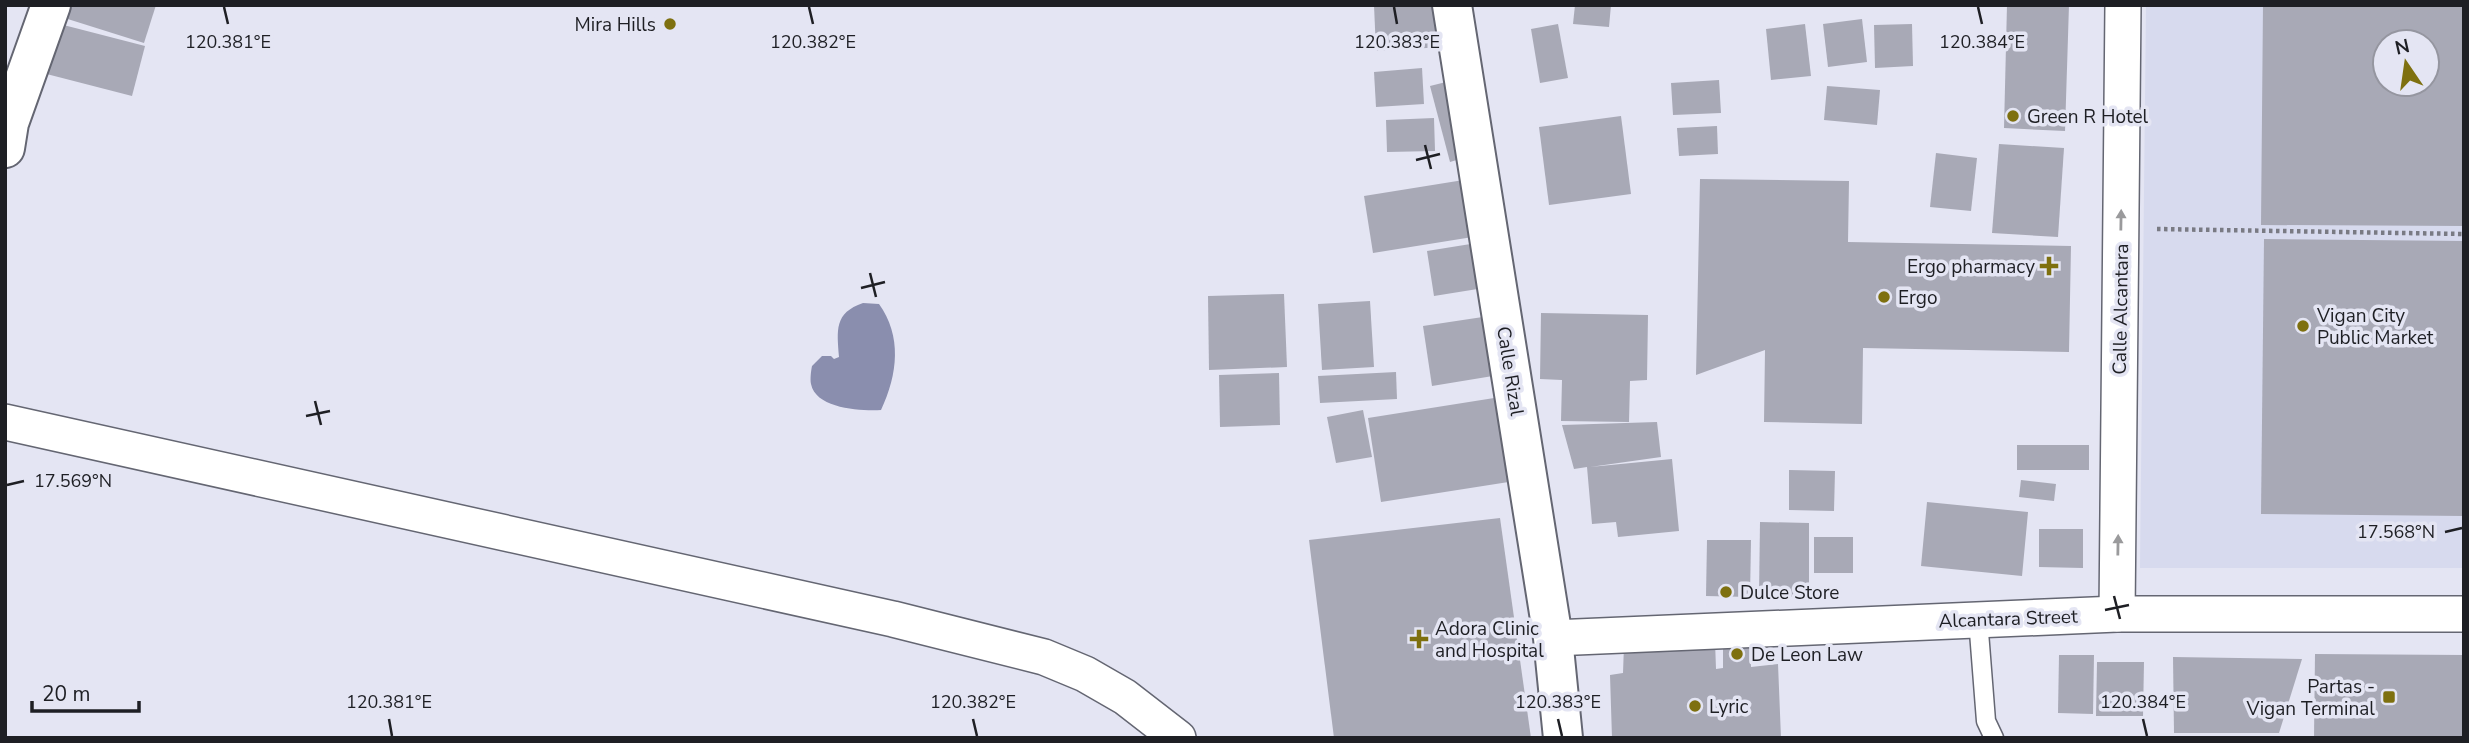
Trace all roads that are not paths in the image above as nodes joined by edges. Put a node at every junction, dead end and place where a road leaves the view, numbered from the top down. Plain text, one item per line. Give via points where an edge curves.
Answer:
1 (51, 5) edge
2 (1452, 5) edge
3 (2123, 5) edge
4 (5, 148) edge
5 (5, 422) edge
6 (2117, 614) junction
7 (2464, 614) edge
8 (1978, 620) junction
9 (1553, 638) junction
10 (1178, 738) edge
11 (1563, 738) edge
12 (1994, 738) edge

1 - 4 main road via 9,123
2 - 9 main road, Calle Rizal
6 -> 3 street, Calle Alcantara
5 - 10 street via 893,619 1044,657 1125,697
6 - 7 street, Alcantara Street
6 - 8 street, Alcantara Street
8 - 9 street, Alcantara Street
8 - 12 lane via 1986,721
9 - 11 main road, Calle Rizal

